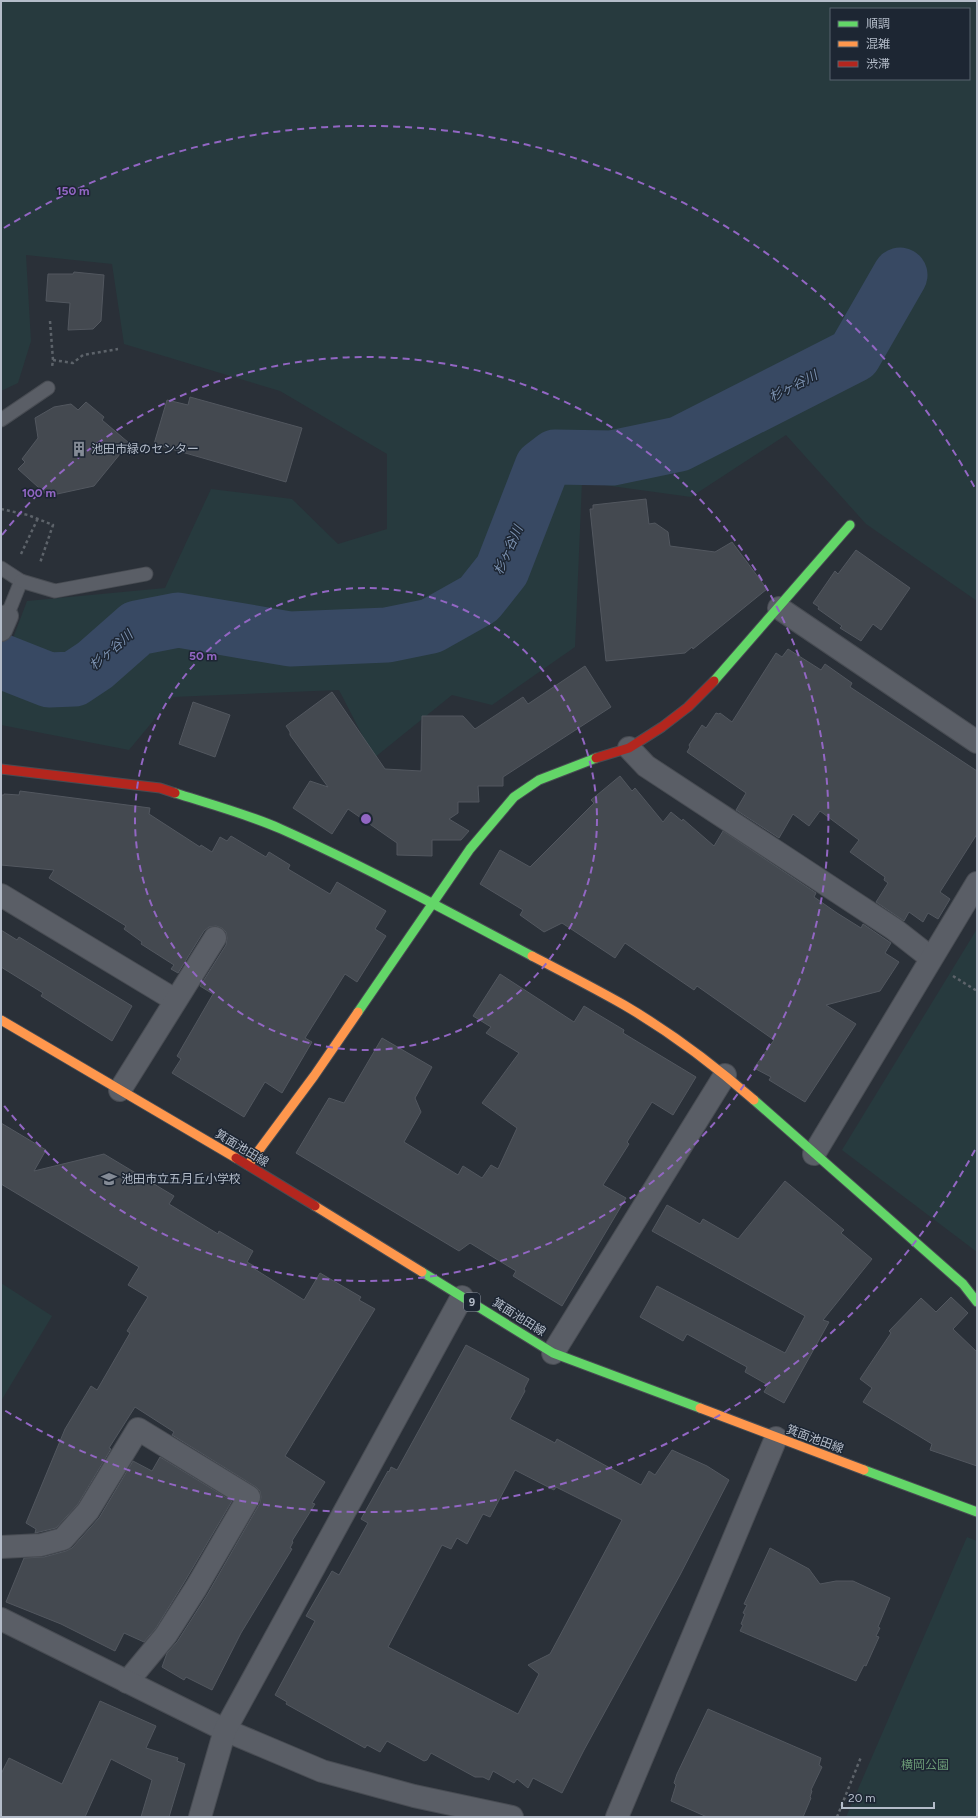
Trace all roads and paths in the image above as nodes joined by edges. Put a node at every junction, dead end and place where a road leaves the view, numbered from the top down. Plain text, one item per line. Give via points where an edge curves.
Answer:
1 (50, 321) dead end
2 (118, 349) dead end
3 (53, 360) junction
4 (48, 388) joint
5 (1, 420) edge
6 (1, 509) edge
7 (38, 518) junction
8 (850, 525) dead end
9 (146, 574) dead end
10 (16, 577) edge
11 (780, 608) junction
12 (4, 623) edge
13 (977, 742) edge
14 (629, 748) junction
15 (1, 769) edge
16 (977, 883) edge
17 (1, 895) edge
18 (432, 903) junction
19 (215, 938) dead end
20 (931, 958) junction
21 (175, 1000) junction
22 (1, 1020) edge
23 (725, 1075) junction
24 (120, 1090) junction
25 (814, 1154) junction
26 (248, 1165) junction
27 (462, 1296) junction
28 (977, 1302) edge
29 (553, 1352) junction
30 (776, 1438) junction
31 (977, 1512) edge
32 (1, 1547) edge
33 (1, 1620) edge
34 (127, 1682) junction
35 (224, 1730) junction
36 (860, 1757) dead end
37 (200, 1817) edge
38 (512, 1817) edge
39 (617, 1817) edge
40 (837, 1817) edge

1 - 3 path
2 - 3 path via 83,355 74,363
3 - 4 path
4 - 5 lane
6 - 7 path
7 - 10 path
7 - 10 path via 53,525
8 - 11 street
9 - 10 lane via 56,591
10 - 12 lane
11 - 13 street
11 - 14 street via 688,707
14 - 18 street via 539,780 514,797 470,849
14 - 20 street via 646,766 894,929
15 - 18 street via 160,788 280,829
16 - 20 street
17 - 21 street
18 - 23 street via 624,1005 671,1035
18 - 26 street via 314,1076
19 - 21 street
20 - 25 street
21 - 24 street
22 - 24 street, 箕面池田線 / 9
23 - 25 street
23 - 29 street
24 - 26 street, 箕面池田線 / 9
25 - 28 street via 963,1284
26 - 27 street, 箕面池田線 / 9
27 - 29 street, 箕面池田線 / 9
27 - 35 street
29 - 30 street, 箕面池田線 / 9
30 - 31 street, 箕面池田線 / 9
30 - 39 street
32 - 34 street via 41,1545 63,1540 88,1511 138,1429 249,1497 166,1635
33 - 34 street
34 - 35 street
35 - 37 street
35 - 38 street via 322,1772 414,1796
36 - 40 path

